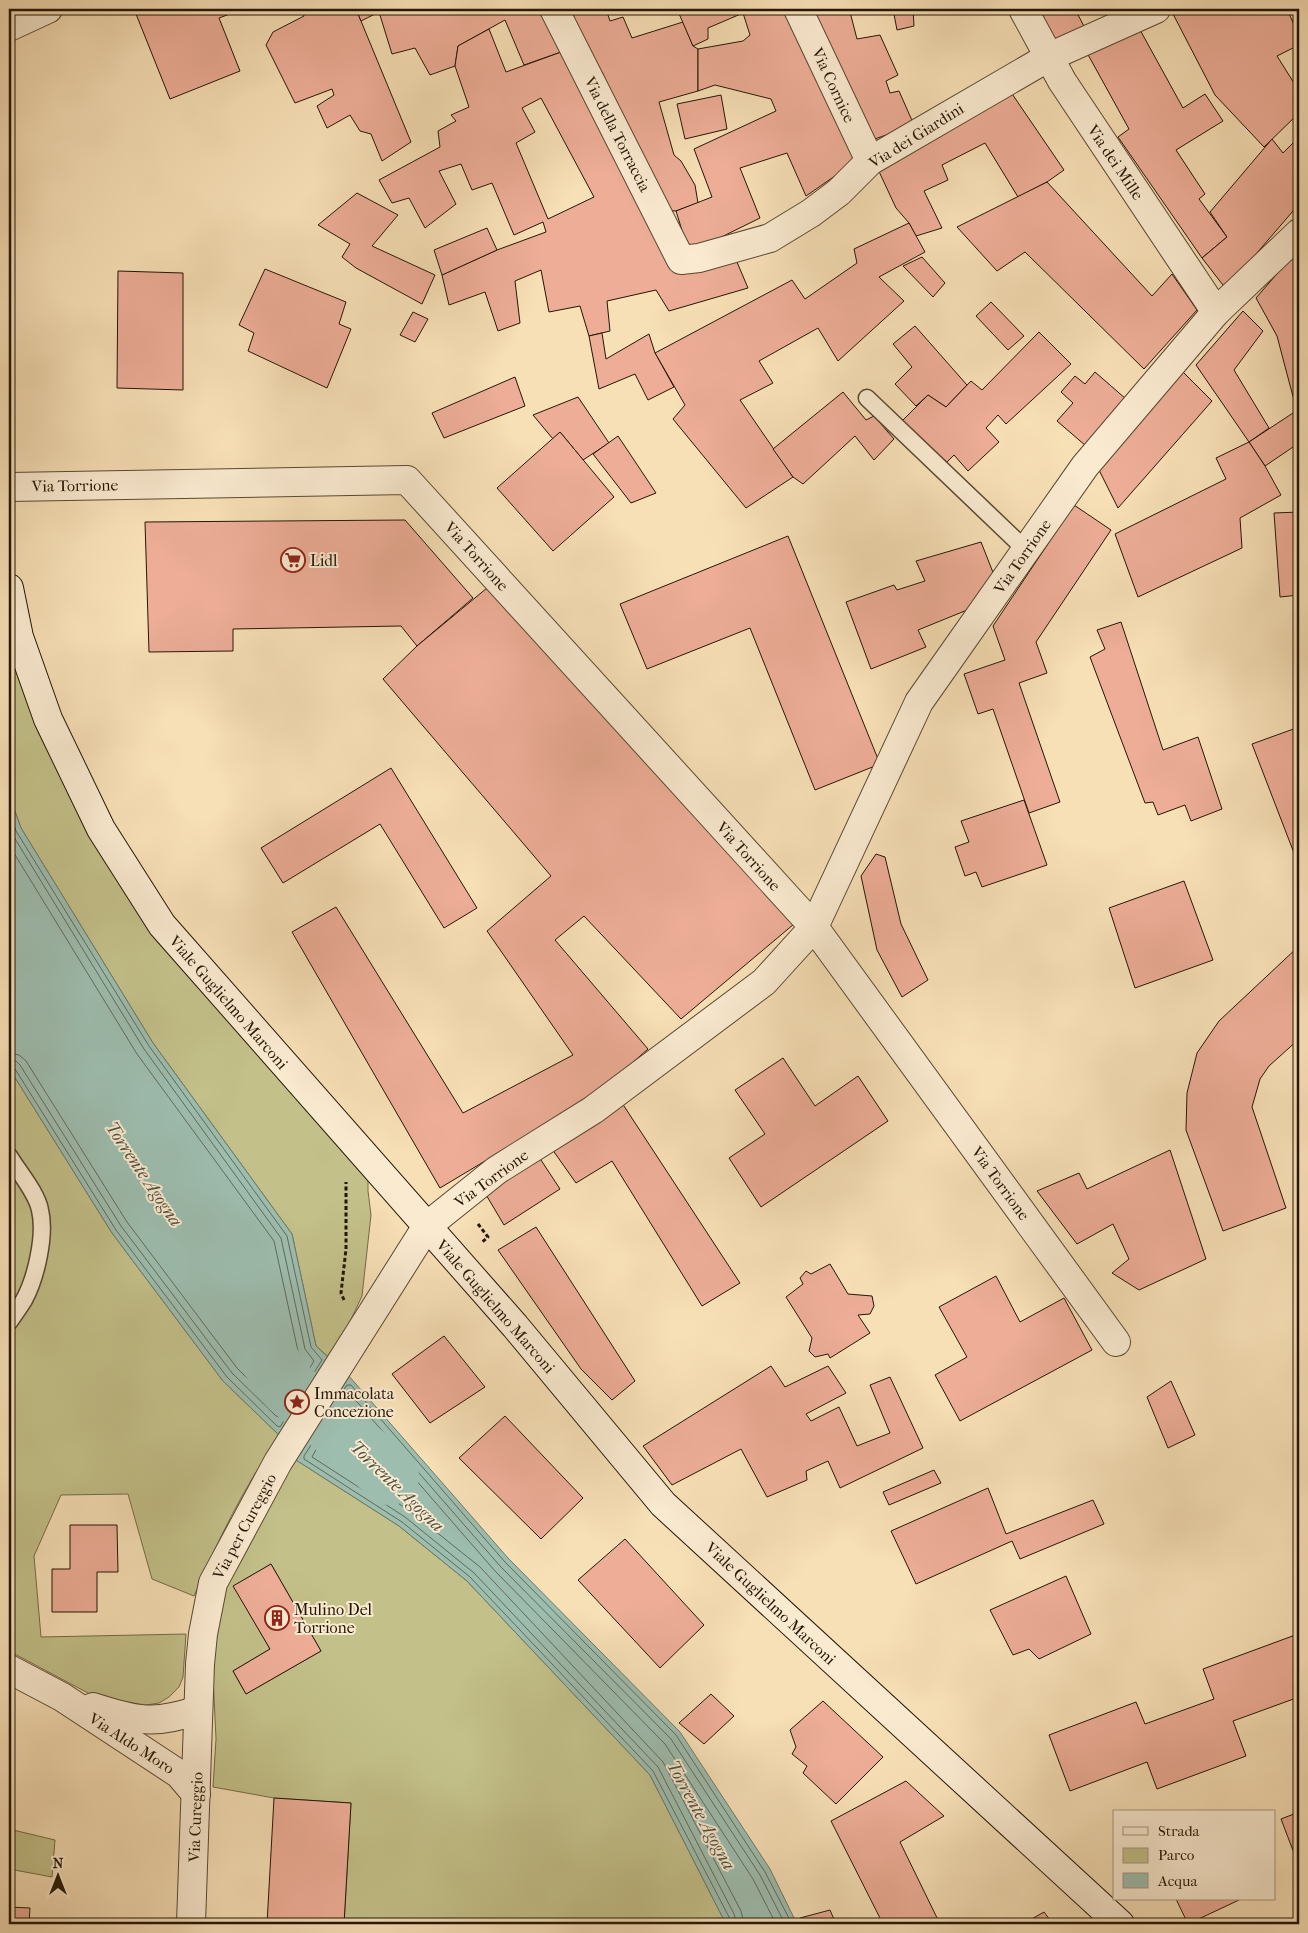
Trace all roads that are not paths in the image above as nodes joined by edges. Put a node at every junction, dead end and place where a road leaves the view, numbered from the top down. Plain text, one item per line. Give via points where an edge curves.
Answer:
1 (48, 9) edge
2 (554, 9) edge
3 (798, 9) edge
4 (1023, 9) edge
5 (1156, 9) edge
6 (9, 27) edge
7 (1048, 57) junction
8 (870, 161) junction
9 (1299, 233) edge
10 (681, 260) joint
11 (1216, 312) junction
12 (867, 398) dead end
13 (9, 487) edge
14 (1026, 550) junction
15 (9, 588) edge
16 (814, 927) junction
17 (9, 1156) edge
18 (427, 1226) junction
19 (9, 1322) edge
20 (1116, 1342) dead end
21 (347, 1354) joint
22 (9, 1669) edge
23 (62, 1697) junction
24 (198, 1710) junction
25 (196, 1794) junction
26 (191, 1924) edge
27 (1120, 1924) edge

1 - 6 street
2 - 10 street, Via della Torraccia
3 - 8 street, Via Cornice
4 - 7 street, Via dei Mille
5 - 7 street, Via dei Giardini
7 - 8 street, Via dei Giardini
7 - 11 street, Via dei Mille
8 - 10 street, Via dei Giardini via 839,192 770,238
9 - 11 street, Via Torrione
11 - 14 street, Via Torrione via 1085,466
12 - 14 lane
13 - 16 street, Via Torrione via 407,480
14 - 16 street, Via Torrione via 920,702
15 - 18 street, Viale Guglielmo Marconi via 19,637 48,719 101,829 162,925
16 - 18 street, Via Torrione via 764,982 593,1110 497,1170
16 - 20 street, Via Torrione
17 - 19 lane via 40,1209 41,1227 40,1251 34,1274 25,1298
18 - 21 street, Via Torrione
18 - 27 street, Viale Guglielmo Marconi via 663,1504
21 - 24 street, Via per Cureggio via 278,1462 214,1583 203,1634
22 - 23 street, Via Aldo Moro
23 - 24 street, Via Aldo Moro via 126,1718 175,1718
23 - 25 street, Via Aldo Moro via 179,1774
24 - 25 street, Via Cureggio
25 - 26 street, Via Cureggio

